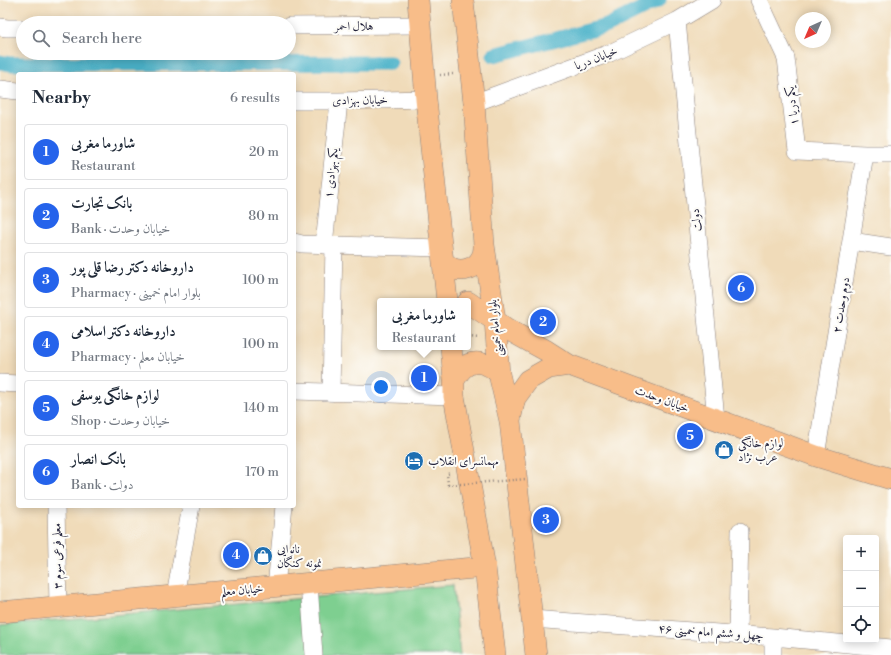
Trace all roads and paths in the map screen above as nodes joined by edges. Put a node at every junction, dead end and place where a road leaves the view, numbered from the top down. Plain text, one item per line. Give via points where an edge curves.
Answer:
1 (418, 0) edge
2 (463, 0) edge
3 (712, 0) edge
4 (759, 0) edge
5 (677, 20) junction
6 (419, 25) junction
7 (296, 26) edge
8 (0, 27) edge
9 (16, 28) edge
10 (470, 73) junction
11 (424, 76) junction
12 (0, 89) edge
13 (16, 91) edge
14 (426, 99) junction
15 (296, 101) edge
16 (339, 101) junction
17 (474, 103) junction
18 (865, 154) junction
19 (891, 154) edge
20 (851, 241) junction
21 (296, 242) edge
22 (329, 245) junction
23 (484, 245) junction
24 (891, 247) edge
25 (442, 254) junction
26 (446, 293) edge
27 (460, 298) edge
28 (471, 303) edge
29 (495, 320) junction
30 (451, 350) edge
31 (569, 364) junction
32 (499, 374) junction
33 (0, 383) edge
34 (16, 384) edge
35 (454, 388) junction
36 (330, 392) junction
37 (296, 395) edge
38 (716, 419) junction
39 (510, 421) junction
40 (816, 456) junction
41 (447, 474) dead end
42 (526, 479) dead end
43 (891, 479) edge
44 (56, 508) edge
45 (191, 508) edge
46 (284, 508) edge
47 (740, 531) dead end
48 (485, 567) junction
49 (309, 584) junction
50 (276, 587) junction
51 (176, 596) junction
52 (58, 607) junction
53 (0, 612) edge
54 (532, 619) junction
55 (738, 634) junction
56 (773, 637) junction
57 (891, 648) edge
58 (847, 650) edge
59 (314, 655) edge
60 (495, 655) edge
61 (536, 655) edge
62 (774, 655) edge

1 - 6 main road
2 - 10 main road, بلوار امام خمینی
3 - 5 street, خیابان دریا
4 - 18 street, یکم دریا ۱ via 786,58 797,151
5 - 17 street, خیابان دریا via 610,53
5 - 38 street, دولت
6 - 7 street, هلال احمر
6 - 11 main road
8 - 9 street
10 - 11 path
10 - 17 main road, بلوار امام خمینی
11 - 14 main road
12 - 13 street
14 - 16 street, خیابان بهزادی
14 - 25 main road
15 - 16 street, خیابان بهزادی
16 - 22 street, یکم بهزادی ۱
17 - 23 main road, بلوار امام خمینی
18 - 19 street
18 - 20 street, دوم وحدت ۲
20 - 24 street
20 - 40 street, دوم وحدت ۲
21 - 22 street
22 - 25 street
22 - 36 street, یکم بهزادی ۱
23 - 25 main road via 484,254 480,261 466,270 449,267
23 - 29 main road, بلوار امام خمینی
25 - 26 main road
26 - 27 main road, خیابان وحدت
28 - 29 main road, خیابان وحدت
29 - 31 main road, خیابان وحدت
29 - 32 main road, بلوار امام خمینی
30 - 35 main road
31 - 38 main road, خیابان وحدت
31 - 39 main road via 549,368 528,380 515,398
32 - 35 main road via 490,366 472,364 462,370
32 - 39 main road, بلوار امام خمینی
33 - 34 street
35 - 36 street
35 - 48 main road
36 - 37 street
38 - 40 main road, خیابان وحدت
39 - 54 main road, بلوار امام خمینی
40 - 43 main road, خیابان وحدت
41 - 42 path, bridge via 448,486
44 - 52 street, معلم فرعی سوم ۳
45 - 51 street
46 - 50 street
47 - 55 street
48 - 49 main road, خیابان معلم
48 - 60 main road
49 - 50 main road, خیابان معلم
49 - 59 street
50 - 51 main road, خیابان معلم
51 - 52 main road, خیابان معلم
52 - 53 main road, خیابان معلم
54 - 55 street, چهل و ششم امام خمینی ۴۶
54 - 61 main road, بلوار امام خمینی
55 - 56 street, چهل و ششم امام خمینی ۴۶
56 - 58 street, چهل و ششم امام خمینی ۴۶
56 - 62 street
57 - 58 street, چهل و ششم امام خمینی ۴۶

